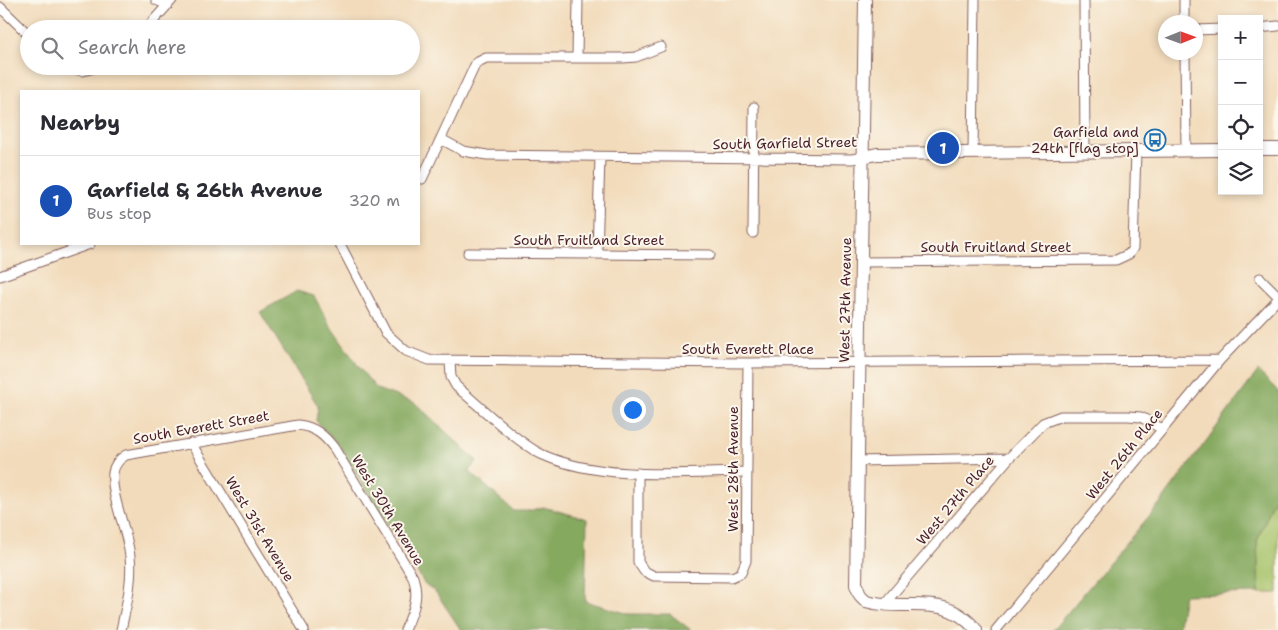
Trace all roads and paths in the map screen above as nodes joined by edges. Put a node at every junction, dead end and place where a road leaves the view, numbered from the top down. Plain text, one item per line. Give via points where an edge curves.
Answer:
1 (156, 0) edge
2 (578, 0) edge
3 (865, 0) edge
4 (975, 0) edge
5 (1084, 0) edge
6 (1184, 0) edge
7 (170, 3) edge
8 (0, 8) edge
9 (1184, 15) edge
10 (154, 20) edge
11 (1278, 26) edge
12 (20, 27) edge
13 (1263, 28) edge
14 (1218, 29) edge
15 (1203, 30) edge
16 (661, 47) dead end
17 (577, 57) junction
18 (1185, 60) edge
19 (754, 107) dead end
20 (440, 139) junction
21 (1263, 149) edge
22 (1278, 149) edge
23 (1186, 150) junction
24 (1218, 150) edge
25 (1136, 151) junction
26 (1085, 152) junction
27 (973, 153) junction
28 (600, 157) junction
29 (863, 157) junction
30 (753, 159) junction
31 (422, 179) dead end
32 (753, 233) dead end
33 (87, 245) edge
34 (340, 245) edge
35 (468, 253) dead end
36 (597, 254) junction
37 (710, 254) dead end
38 (861, 262) junction
39 (0, 276) edge
40 (1260, 278) dead end
41 (1278, 297) edge
42 (1220, 360) junction
43 (450, 361) junction
44 (859, 362) junction
45 (748, 363) junction
46 (298, 425) joint
47 (1162, 429) junction
48 (191, 443) junction
49 (1009, 458) junction
50 (857, 461) junction
51 (746, 472) junction
52 (638, 473) junction
53 (885, 603) junction
54 (121, 630) edge
55 (304, 630) edge
56 (405, 630) edge
57 (976, 630) edge
58 (996, 630) edge

1 - 7 street
2 - 17 street
3 - 29 main road, West 27th Avenue
4 - 27 street
5 - 26 street
6 - 9 street
7 - 10 street
8 - 12 street
11 - 13 street
14 - 15 street
16 - 17 street via 636,57
17 - 20 street via 480,60
18 - 23 street
19 - 30 street
20 - 28 street, South Garfield Street via 464,151 486,156
20 - 31 street
21 - 22 main road
23 - 24 main road, South Garfield Street
23 - 25 main road, South Garfield Street
25 - 26 main road, South Garfield Street
25 - 38 street, South Fruitland Street via 1133,248 1116,260
26 - 27 main road, South Garfield Street
27 - 29 main road, South Garfield Street
28 - 30 street, South Garfield Street
28 - 36 street
29 - 30 street, South Garfield Street via 852,160
29 - 38 main road, West 27th Avenue
30 - 32 street
33 - 39 street
34 - 43 street, South Everett Place via 380,325 394,342 406,352 423,358
35 - 36 street, South Fruitland Street
36 - 37 street, South Fruitland Street
38 - 44 main road, West 27th Avenue
40 - 41 street, West 26th Place
41 - 42 street, West 26th Place
42 - 44 street, South Everett Place
42 - 47 street, West 26th Place
43 - 45 street, South Everett Place
43 - 52 street via 451,377 456,386 542,454 590,467
44 - 45 street, South Everett Place
44 - 50 main road, West 27th Avenue
45 - 51 street, West 28th Avenue
46 - 48 street, South Everett Street
46 - 56 street, West 30th Avenue via 314,428 325,436 413,577 416,601
47 - 49 street, West 27th Place via 1141,418 1128,416 1062,416 1034,430
47 - 58 street, West 26th Place
48 - 54 street, South Everett Street via 126,455 114,468 113,480 131,568
48 - 55 street, West 31st Avenue
49 - 50 street
49 - 53 street, West 27th Place
50 - 53 main road, West 27th Avenue via 857,590 870,602
51 - 52 street
51 - 52 street, West 28th Avenue via 746,561 740,573 732,577 654,576 644,572 638,562
53 - 57 main road via 947,608 962,616

